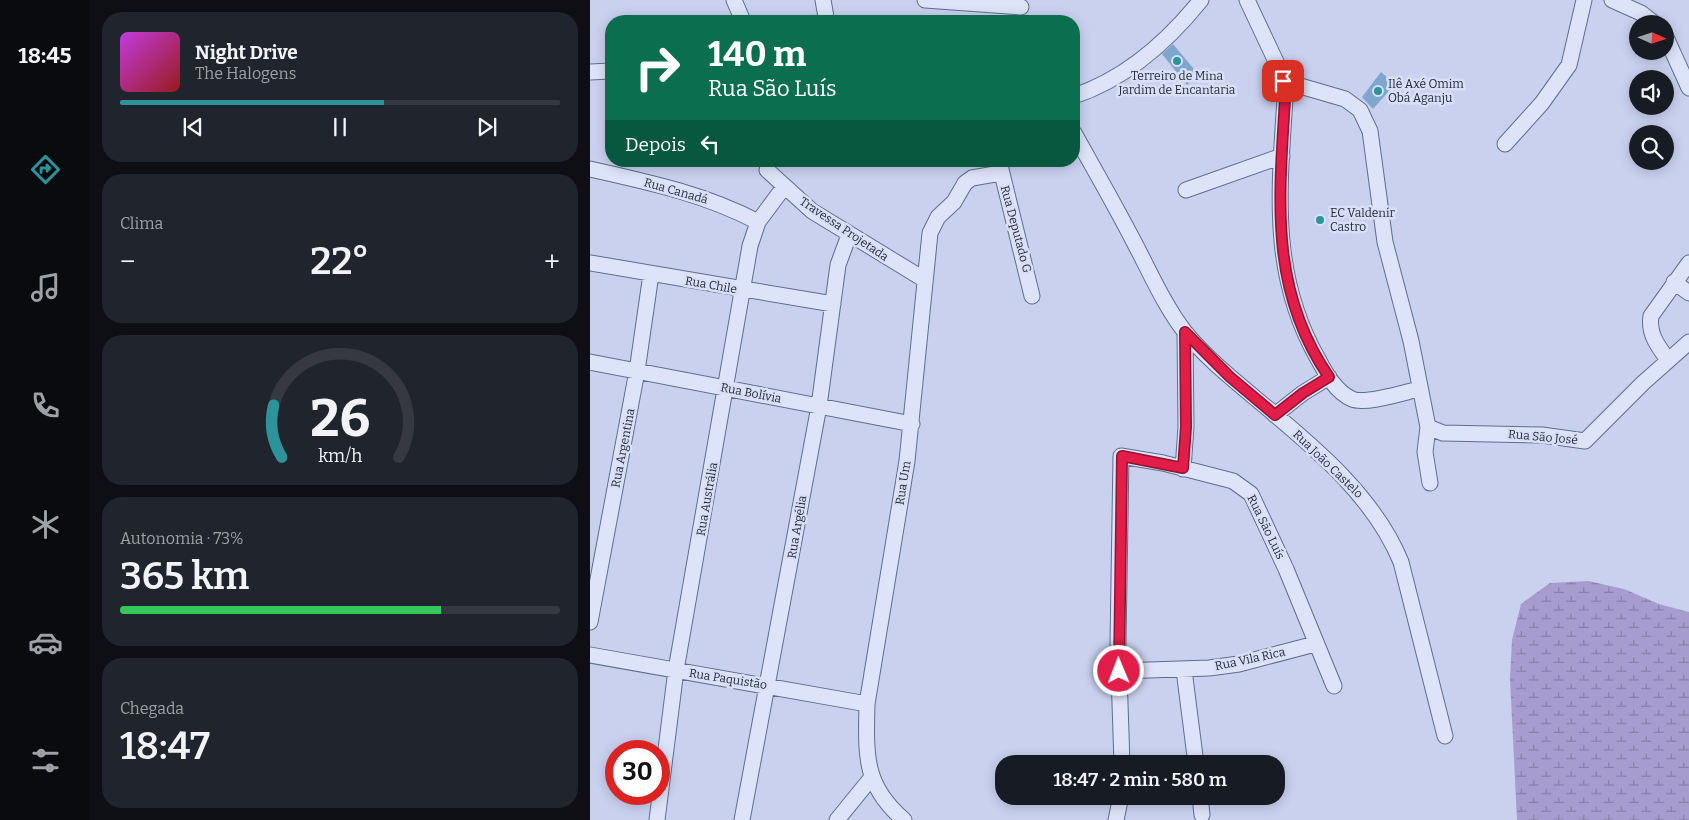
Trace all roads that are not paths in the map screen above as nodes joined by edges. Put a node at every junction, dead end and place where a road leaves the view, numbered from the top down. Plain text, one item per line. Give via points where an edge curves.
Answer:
1 (734, 0) edge
2 (823, 0) edge
3 (925, 0) edge
4 (1201, 0) edge
5 (1247, 0) edge
6 (1584, 0) edge
7 (1612, 0) edge
8 (1022, 10) edge
9 (740, 15) edge
10 (826, 15) edge
11 (1644, 15) edge
12 (1674, 55) edge
13 (605, 71) edge
14 (590, 72) edge
15 (1283, 81) junction
16 (1689, 88) edge
17 (1080, 94) edge
18 (1080, 144) edge
19 (1505, 144) dead end
20 (1282, 156) junction
21 (1000, 167) edge
22 (590, 169) edge
23 (767, 170) dead end
24 (784, 187) junction
25 (1186, 190) dead end
26 (758, 222) junction
27 (849, 235) junction
28 (590, 263) edge
29 (1689, 263) edge
30 (651, 274) junction
31 (926, 280) junction
32 (1674, 282) junction
33 (742, 290) junction
34 (1689, 292) edge
35 (1032, 296) dead end
36 (833, 304) junction
37 (1185, 332) junction
38 (1689, 342) edge
39 (1668, 360) junction
40 (590, 362) edge
41 (637, 371) junction
42 (1329, 377) junction
43 (726, 388) junction
44 (1420, 389) junction
45 (819, 406) junction
46 (1275, 415) junction
47 (912, 424) junction
48 (1428, 427) junction
49 (1183, 468) junction
50 (1430, 483) dead end
51 (590, 622) edge
52 (1315, 644) junction
53 (590, 655) edge
54 (676, 670) junction
55 (1184, 670) junction
56 (1119, 671) junction
57 (767, 685) junction
58 (1334, 686) dead end
59 (867, 704) junction
60 (1445, 736) dead end
61 (1122, 755) edge
62 (1195, 755) edge
63 (872, 776) junction
64 (1119, 805) edge
65 (1201, 805) edge
66 (1202, 815) dead end
67 (657, 820) edge
68 (742, 820) edge
69 (837, 820) edge
70 (904, 820) edge
71 (1116, 820) edge

1 - 9 street
2 - 10 street
3 - 8 street
4 - 17 street via 1174,30 1128,70
5 - 15 street
6 - 19 street via 1569,65 1542,103
7 - 11 street
12 - 16 street
13 - 14 street
15 - 20 street
15 - 44 street via 1345,99 1365,117 1375,158 1386,242
18 - 37 street, Rua João Castelo
20 - 25 street
20 - 42 street via 1279,210 1283,261 1301,326
21 - 31 street, Rua Um via 965,183 954,202 938,217 930,233
21 - 35 street, Rua Deputado G
22 - 26 street, Rua Canadá via 689,192
23 - 24 street, Travessa Projetada
24 - 26 street, Rua Austrália
24 - 27 street, Travessa Projetada via 812,211
26 - 33 street, Rua Austrália
27 - 31 street, Travessa Projetada
27 - 36 street, Rua Argélia via 838,265
28 - 30 street, Rua Chile
29 - 32 street
30 - 33 street, Rua Chile
30 - 41 street, Rua Argentina
31 - 47 street, Rua Um
32 - 34 street
32 - 39 street via 1656,307 1650,324 1652,337
33 - 36 street, Rua Chile
33 - 43 street, Rua Austrália
36 - 45 street, Rua Argélia
37 - 46 street, Rua João Castelo via 1230,377
37 - 49 street
38 - 39 street, Rua São José
39 - 48 street, Rua São José via 1584,441 1542,435 1443,433
40 - 41 street, Rua Bolívia
41 - 43 street, Rua Bolívia
41 - 51 street, Rua Argentina
42 - 44 street via 1343,394 1356,400
42 - 46 street
43 - 45 street, Rua Bolívia
43 - 54 street, Rua Austrália
44 - 48 street
45 - 47 street, Rua Bolívia
45 - 57 street, Rua Argélia
46 - 60 street, Rua João Castelo via 1362,496 1392,540 1403,570
47 - 59 street, Rua Um
48 - 50 street via 1425,452
49 - 52 street, Rua São Luís via 1233,481 1251,494
49 - 56 street, Rua São Luís via 1122,456
52 - 55 street, Rua Vila Rica via 1239,664
52 - 58 street, Rua São Luís
53 - 54 street, Rua Paquistão
54 - 57 street, Rua Paquistão
54 - 67 street, Rua Austrália
55 - 56 street, Rua Vila Rica
55 - 62 street
56 - 61 street
57 - 59 street, Rua Paquistão
57 - 68 street, Rua Argélia
59 - 63 street, Rua Um via 866,737
63 - 69 street
63 - 70 street, Rua Um via 883,800
64 - 71 street
65 - 66 street

